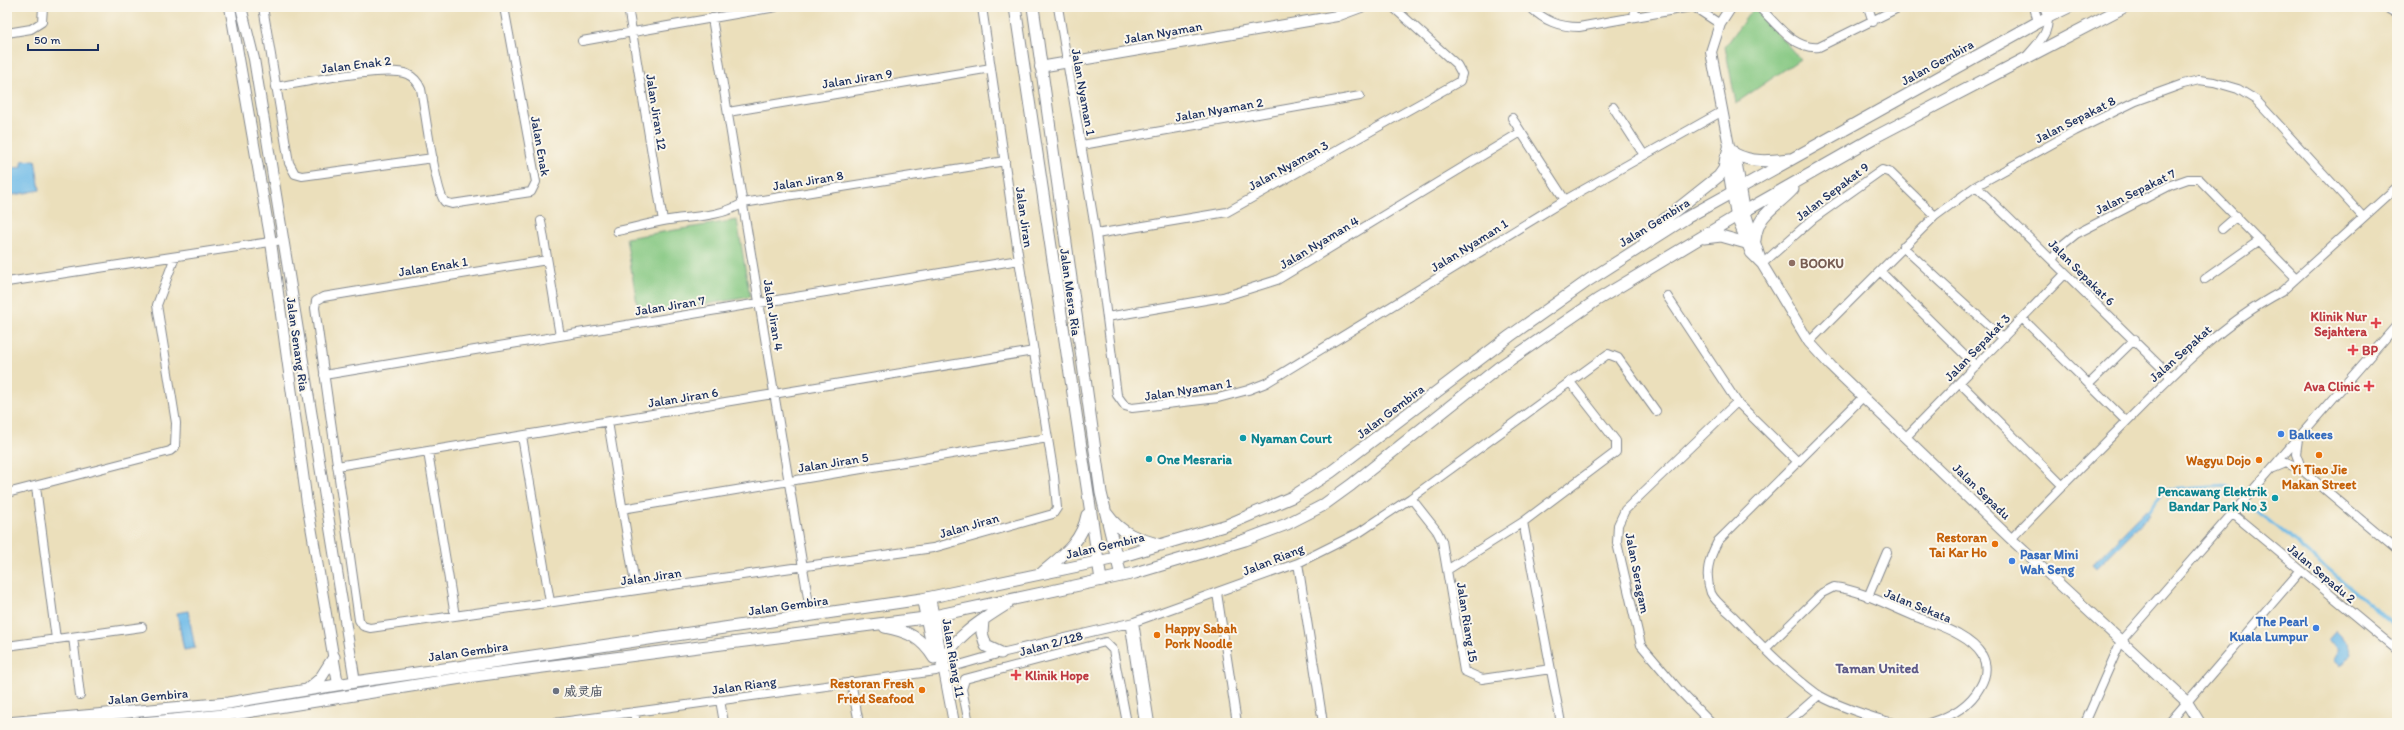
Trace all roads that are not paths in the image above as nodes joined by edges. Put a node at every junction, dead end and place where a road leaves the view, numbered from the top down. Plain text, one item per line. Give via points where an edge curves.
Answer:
1 (43, 7) edge
2 (230, 7) edge
3 (241, 7) edge
4 (263, 7) edge
5 (504, 7) edge
6 (628, 7) edge
7 (776, 7) edge
8 (982, 7) edge
9 (1015, 7) edge
10 (1033, 7) edge
11 (1058, 7) edge
12 (1361, 7) edge
13 (1393, 7) edge
14 (1530, 7) edge
15 (1634, 7) edge
16 (1691, 7) edge
17 (1694, 7) edge
18 (1731, 7) edge
19 (1868, 7) edge
20 (1900, 7) edge
21 (2034, 7) edge
22 (2069, 7) edge
23 (2124, 7) edge
24 (2388, 7) edge
25 (1760, 8) edge
26 (2047, 12) edge
27 (2397, 12) edge
28 (1634, 17) junction
29 (712, 18) junction
30 (1873, 22) junction
31 (2038, 22) junction
32 (1720, 24) junction
33 (632, 31) junction
34 (7, 33) edge
35 (582, 41) dead end
36 (2027, 56) junction
37 (1066, 62) junction
38 (1040, 67) junction
39 (991, 68) junction
40 (275, 87) junction
41 (1360, 96) dead end
42 (1613, 107) dead end
43 (728, 112) junction
44 (1721, 112) junction
45 (1512, 118) dead end
46 (1521, 132) junction
47 (1082, 145) junction
48 (1730, 152) junction
49 (1644, 155) junction
50 (432, 158) junction
51 (1793, 158) junction
52 (1005, 161) junction
53 (1800, 181) junction
54 (1976, 186) junction
55 (2397, 187) edge
56 (1736, 191) junction
57 (440, 194) joint
58 (1565, 200) junction
59 (743, 203) junction
60 (1740, 214) junction
61 (1935, 216) junction
62 (2237, 216) junction
63 (2363, 217) junction
64 (541, 221) dead end
65 (663, 221) junction
66 (2222, 229) dead end
67 (617, 231) dead end
68 (1096, 234) junction
69 (1698, 239) junction
70 (283, 240) junction
71 (2260, 240) junction
72 (271, 242) junction
73 (1750, 242) junction
74 (1643, 245) junction
75 (1903, 247) junction
76 (176, 257) junction
77 (2053, 259) junction
78 (547, 260) junction
79 (1019, 260) junction
80 (1762, 264) junction
81 (1880, 271) junction
82 (2066, 274) junction
83 (2296, 278) junction
84 (2204, 279) dead end
85 (7, 282) edge
86 (1667, 296) dead end
87 (759, 302) junction
88 (1107, 317) junction
89 (2022, 318) junction
90 (2397, 325) edge
91 (560, 336) junction
92 (2002, 338) junction
93 (2135, 339) junction
94 (1809, 342) junction
95 (1034, 351) junction
96 (1976, 366) junction
97 (324, 375) junction
98 (2170, 376) junction
99 (1570, 382) junction
100 (1960, 383) junction
101 (2089, 384) junction
102 (775, 394) junction
103 (1863, 397) junction
104 (1737, 402) junction
105 (1656, 411) dead end
106 (2126, 421) junction
107 (608, 422) junction
108 (522, 436) junction
109 (1906, 437) junction
110 (1048, 438) junction
111 (2298, 438) junction
112 (428, 452) junction
113 (1797, 460) junction
114 (337, 466) junction
115 (2273, 468) junction
116 (2302, 470) junction
117 (789, 481) junction
118 (2062, 486) junction
119 (36, 487) junction
120 (7, 493) edge
121 (1411, 498) junction
122 (1089, 506) junction
123 (622, 509) junction
124 (1104, 510) junction
125 (2234, 512) junction
126 (1524, 522) junction
127 (2011, 539) junction
128 (1163, 545) junction
129 (2397, 550) edge
130 (1887, 552) dead end
131 (1116, 558) junction
132 (1097, 562) junction
133 (1298, 563) junction
134 (803, 567) junction
135 (1447, 570) junction
136 (2300, 571) junction
137 (1041, 574) junction
138 (1121, 576) junction
139 (1101, 580) junction
140 (636, 590) junction
141 (1217, 593) junction
142 (1868, 597) junction
143 (926, 598) junction
144 (1013, 600) junction
145 (550, 602) junction
146 (455, 616) junction
147 (811, 616) junction
148 (929, 617) junction
149 (982, 620) junction
150 (1132, 623) junction
151 (872, 625) junction
152 (142, 627) dead end
153 (73, 637) junction
154 (56, 639) junction
155 (2122, 641) junction
156 (7, 646) edge
157 (1765, 648) junction
158 (2397, 650) edge
159 (1001, 654) junction
160 (334, 657) junction
161 (939, 666) junction
162 (1551, 669) junction
163 (355, 682) junction
164 (851, 682) junction
165 (338, 684) junction
166 (305, 692) junction
167 (352, 694) junction
168 (80, 695) dead end
169 (1818, 695) junction
170 (720, 700) junction
171 (2187, 702) junction
172 (634, 712) junction
173 (90, 719) edge
174 (7, 722) edge
175 (1146, 722) edge
176 (142, 723) edge
177 (554, 723) edge
178 (636, 723) edge
179 (724, 723) edge
180 (859, 723) edge
181 (947, 723) edge
182 (954, 723) edge
183 (969, 723) edge
184 (1127, 723) edge
185 (1135, 723) edge
186 (1237, 723) edge
187 (1323, 723) edge
188 (1561, 723) edge
189 (1711, 723) edge
190 (1787, 723) edge
191 (1894, 723) edge
192 (1929, 723) edge
193 (2085, 723) edge
194 (2169, 723) edge
195 (2200, 723) edge

1 - 34 street via 42,22 31,29
2 - 72 street, Jalan Senang Ria
3 - 70 street, Jalan Senang Ria via 254,59
4 - 40 street
5 - 57 street, Jalan Enak via 536,186 528,194 452,204 445,202
6 - 33 street, Jalan Jiran 12
7 - 29 street
8 - 39 street, Jalan Jiran
9 - 122 main road, Jalan Mesra Ria
10 - 38 main road, Jalan Mesra Ria
11 - 37 street, Jalan Nyaman 1
12 - 37 street, Jalan Nyaman via 1337,16
13 - 68 street, Jalan Nyaman 3 via 1457,65 1462,74 1460,81 1231,210 1217,215
14 - 28 street via 1553,24 1567,27
15 - 28 street
16 - 28 street
17 - 32 street
18 - 32 street, Jalan Sepadu
19 - 30 street
20 - 30 street
21 - 31 street
22 - 26 main road, Jalan Gembira
23 - 36 main road, Jalan Gembira
24 - 27 main road
25 - 30 street via 1800,45 1809,49 1819,48
26 - 31 main road, Jalan Gembira
26 - 36 street via 2045,35
29 - 33 street
29 - 43 street, Jalan Jiran 4
31 - 51 main road, Jalan Gembira
32 - 44 street, Jalan Sepadu via 1711,52
33 - 35 street
33 - 65 street, Jalan Jiran 12
36 - 53 main road, Jalan Gembira via 1875,137
37 - 38 street, Jalan Nyaman
37 - 47 street, Jalan Nyaman 1
38 - 124 main road, Jalan Mesra Ria
39 - 43 street, Jalan Jiran 9
39 - 52 street, Jalan Jiran
40 - 50 street, Jalan Enak 2 via 383,71 406,74 417,81 421,89
40 - 50 street via 292,172 302,176
41 - 47 street, Jalan Nyaman 2
42 - 49 street
43 - 59 street, Jalan Jiran 4
44 - 48 street, Jalan Sepadu
44 - 49 street, Jalan Nyaman 1
45 - 46 street
46 - 58 street
46 - 88 street, Jalan Nyaman 4 via 1277,280 1223,297
47 - 68 street, Jalan Nyaman 1
48 - 51 main road via 1750,160
48 - 56 street, Jalan Sepadu
48 - 74 main road via 1719,176 1656,226
49 - 58 street, Jalan Nyaman 1
50 - 57 street, Jalan Enak 2
51 - 56 main road, Jalan Gembira
52 - 59 street, Jalan Jiran 8
52 - 79 street, Jalan Jiran
53 - 60 main road, Jalan Gembira
53 - 73 main road via 1762,218
54 - 61 street, Jalan Sepakat 8
54 - 63 street, Jalan Sepakat 8 via 2075,130 2136,101 2199,80 2238,89 2256,100
54 - 77 street, Jalan Sepakat 6
55 - 63 street, Jalan Sepakat
56 - 60 street, Jalan Sepadu
56 - 74 main road, Jalan Gembira
58 - 88 street, Jalan Nyaman 1 via 1266,383 1233,395 1140,408 1125,406 1118,395
59 - 65 street, Jalan Jiran 8 via 715,214
59 - 87 street, Jalan Jiran 4
60 - 69 main road, Jalan Gembira
60 - 73 street, Jalan Sepadu
61 - 75 street, Jalan Sepakat 8
61 - 80 street, Jalan Sepakat 9 via 1891,173 1882,170 1813,219
62 - 66 street
62 - 71 street, Jalan Sepakat 7
62 - 77 street, Jalan Sepakat 7 via 2200,179 2188,179 2171,185 2076,234 2060,247
63 - 83 street, Jalan Sepakat
64 - 78 street
65 - 67 street, Jalan Jiran 8
68 - 88 street, Jalan Nyaman 1
69 - 73 main road via 1721,236
69 - 138 main road, Jalan Gembira via 1597,300 1498,368 1322,506 1287,524 1245,540 1184,560
70 - 72 street
70 - 163 street, Jalan Senang Ria
71 - 83 street, Jalan Sepakat 7
71 - 84 street
72 - 76 street
72 - 160 street, Jalan Senang Ria via 308,503
73 - 80 street, Jalan Sepadu
74 - 128 main road, Jalan Gembira via 1510,336 1370,444 1292,497 1227,525
75 - 81 street, Jalan Sepakat 8
75 - 92 street
76 - 85 street
76 - 119 street via 157,305 176,423 175,447 170,451
77 - 82 street, Jalan Sepakat 6
78 - 91 street
78 - 97 street, Jalan Enak 1 via 323,297 316,301 315,308
79 - 87 street, Jalan Jiran 7
79 - 95 street, Jalan Jiran
80 - 94 street, Jalan Sepadu
81 - 94 street, Jalan Sepakat 8
81 - 96 street
82 - 89 street, Jalan Sepakat 3
82 - 93 street, Jalan Sepakat 6
83 - 98 street, Jalan Sepakat via 2202,346
86 - 104 street
87 - 91 street, Jalan Jiran 7
87 - 102 street, Jalan Jiran 4
89 - 92 street, Jalan Sepakat 3
89 - 101 street
90 - 111 street
91 - 97 street, Jalan Jiran 7
92 - 96 street, Jalan Sepakat 3
93 - 98 street, Jalan Sepakat 6
93 - 101 street
94 - 103 street, Jalan Sepadu
95 - 102 street, Jalan Jiran 6
95 - 110 street, Jalan Jiran
96 - 100 street, Jalan Sepakat 3
97 - 114 street
98 - 106 street, Jalan Sepakat
99 - 105 street, Jalan Riang via 1604,356 1611,354 1618,358
99 - 121 street, Jalan Riang
99 - 126 street via 1616,441 1617,449 1613,456
100 - 109 street, Jalan Sepakat 3
100 - 118 street
101 - 106 street
102 - 107 street, Jalan Jiran 6
102 - 117 street, Jalan Jiran 4
103 - 109 street, Jalan Sepadu
103 - 113 street
104 - 113 street
104 - 189 street, Jalan Seragam via 1625,510 1620,517 1617,534 1630,605 1641,645
106 - 118 street, Jalan Sepakat
107 - 108 street, Jalan Jiran 6
107 - 123 street
108 - 112 street, Jalan Jiran 6
108 - 145 street
109 - 127 street, Jalan Sepadu
110 - 117 street, Jalan Jiran 5
110 - 134 street, Jalan Jiran via 1058,502 1053,514 933,548
111 - 115 street
111 - 116 street via 2296,454
112 - 114 street, Jalan Jiran 6
112 - 146 street
113 - 157 street via 1718,541 1711,554 1708,568 1708,582 1712,595
114 - 146 street, Jalan Jiran via 359,620 366,628
115 - 116 street via 2286,463
115 - 125 street
116 - 129 street
117 - 123 street, Jalan Jiran 5
117 - 134 street, Jalan Jiran 4
118 - 127 street, Jalan Sepakat
119 - 120 street
119 - 154 street
121 - 133 street, Jalan Riang via 1360,532
121 - 135 street, Jalan Riang 15 via 1440,536
122 - 132 main road, Jalan Mesra Ria
122 - 137 main road via 1080,538
123 - 140 street
124 - 128 main road via 1114,524 1125,533 1136,539
124 - 131 main road, Jalan Mesra Ria
125 - 136 street, Jalan Sepadu 2
125 - 155 street
126 - 135 street
126 - 162 street
127 - 155 street, Jalan Sepadu
128 - 131 main road, Jalan Gembira
130 - 142 street
131 - 132 main road, Jalan Gembira
131 - 138 main road, Jalan Mesra Ria
132 - 137 main road, Jalan Gembira
132 - 139 main road, Jalan Mesra Ria
133 - 141 street, Jalan Riang
133 - 187 street
134 - 140 street, Jalan Jiran
134 - 147 street, Jalan Jiran 4
135 - 162 street, Jalan Riang 15 via 1464,671 1482,679
136 - 158 street, Jalan Sepadu 2
136 - 171 street
137 - 143 main road, Jalan Gembira
138 - 139 main road, Jalan Gembira
139 - 144 main road, Jalan Gembira
140 - 145 street, Jalan Jiran
141 - 150 street, Jalan Riang
141 - 186 street
142 - 157 street, Jalan Sekata via 1839,588 1827,589
142 - 192 street, Jalan Sekata via 1958,634 1976,647 1985,662 1986,672 1976,694 1951,715
143 - 147 main road, Jalan Gembira
143 - 148 street, Jalan Riang 11
144 - 148 main road, Jalan Gembira
144 - 149 main road
145 - 146 street, Jalan Jiran
147 - 163 main road, Jalan Gembira
148 - 151 main road, Jalan Gembira
148 - 161 street, Jalan Riang 11
149 - 159 main road via 986,646
149 - 161 main road via 957,643
150 - 159 street, Jalan Riang
150 - 175 street
151 - 161 main road via 915,636 927,647
151 - 167 main road, Jalan Gembira
152 - 153 street
153 - 154 street
153 - 168 street
154 - 156 street
155 - 171 street, Jalan Sepadu
155 - 193 street
157 - 169 street
159 - 161 street, Jalan Riang
160 - 165 street, Jalan Senang Ria
160 - 166 main road via 320,679
161 - 164 street, Jalan Riang
161 - 181 street, Jalan Riang 11
161 - 182 street, Jalan Riang 11
162 - 188 street
163 - 165 main road, Jalan Gembira
163 - 167 main road
164 - 170 street, Jalan Riang
164 - 180 street
165 - 166 main road, Jalan Gembira
165 - 167 main road
166 - 173 main road, Jalan Gembira
167 - 176 main road, Jalan Gembira via 337,699 234,714
169 - 190 street
169 - 191 street via 1866,715
170 - 172 street, Jalan Riang
170 - 179 street
171 - 194 street
171 - 195 street, Jalan Sepadu
172 - 177 street, Jalan Riang
172 - 178 street
173 - 174 main road, Jalan Gembira
175 - 185 street
183 - 184 street, Jalan 2/128 via 962,689 965,679 1105,642 1113,650

